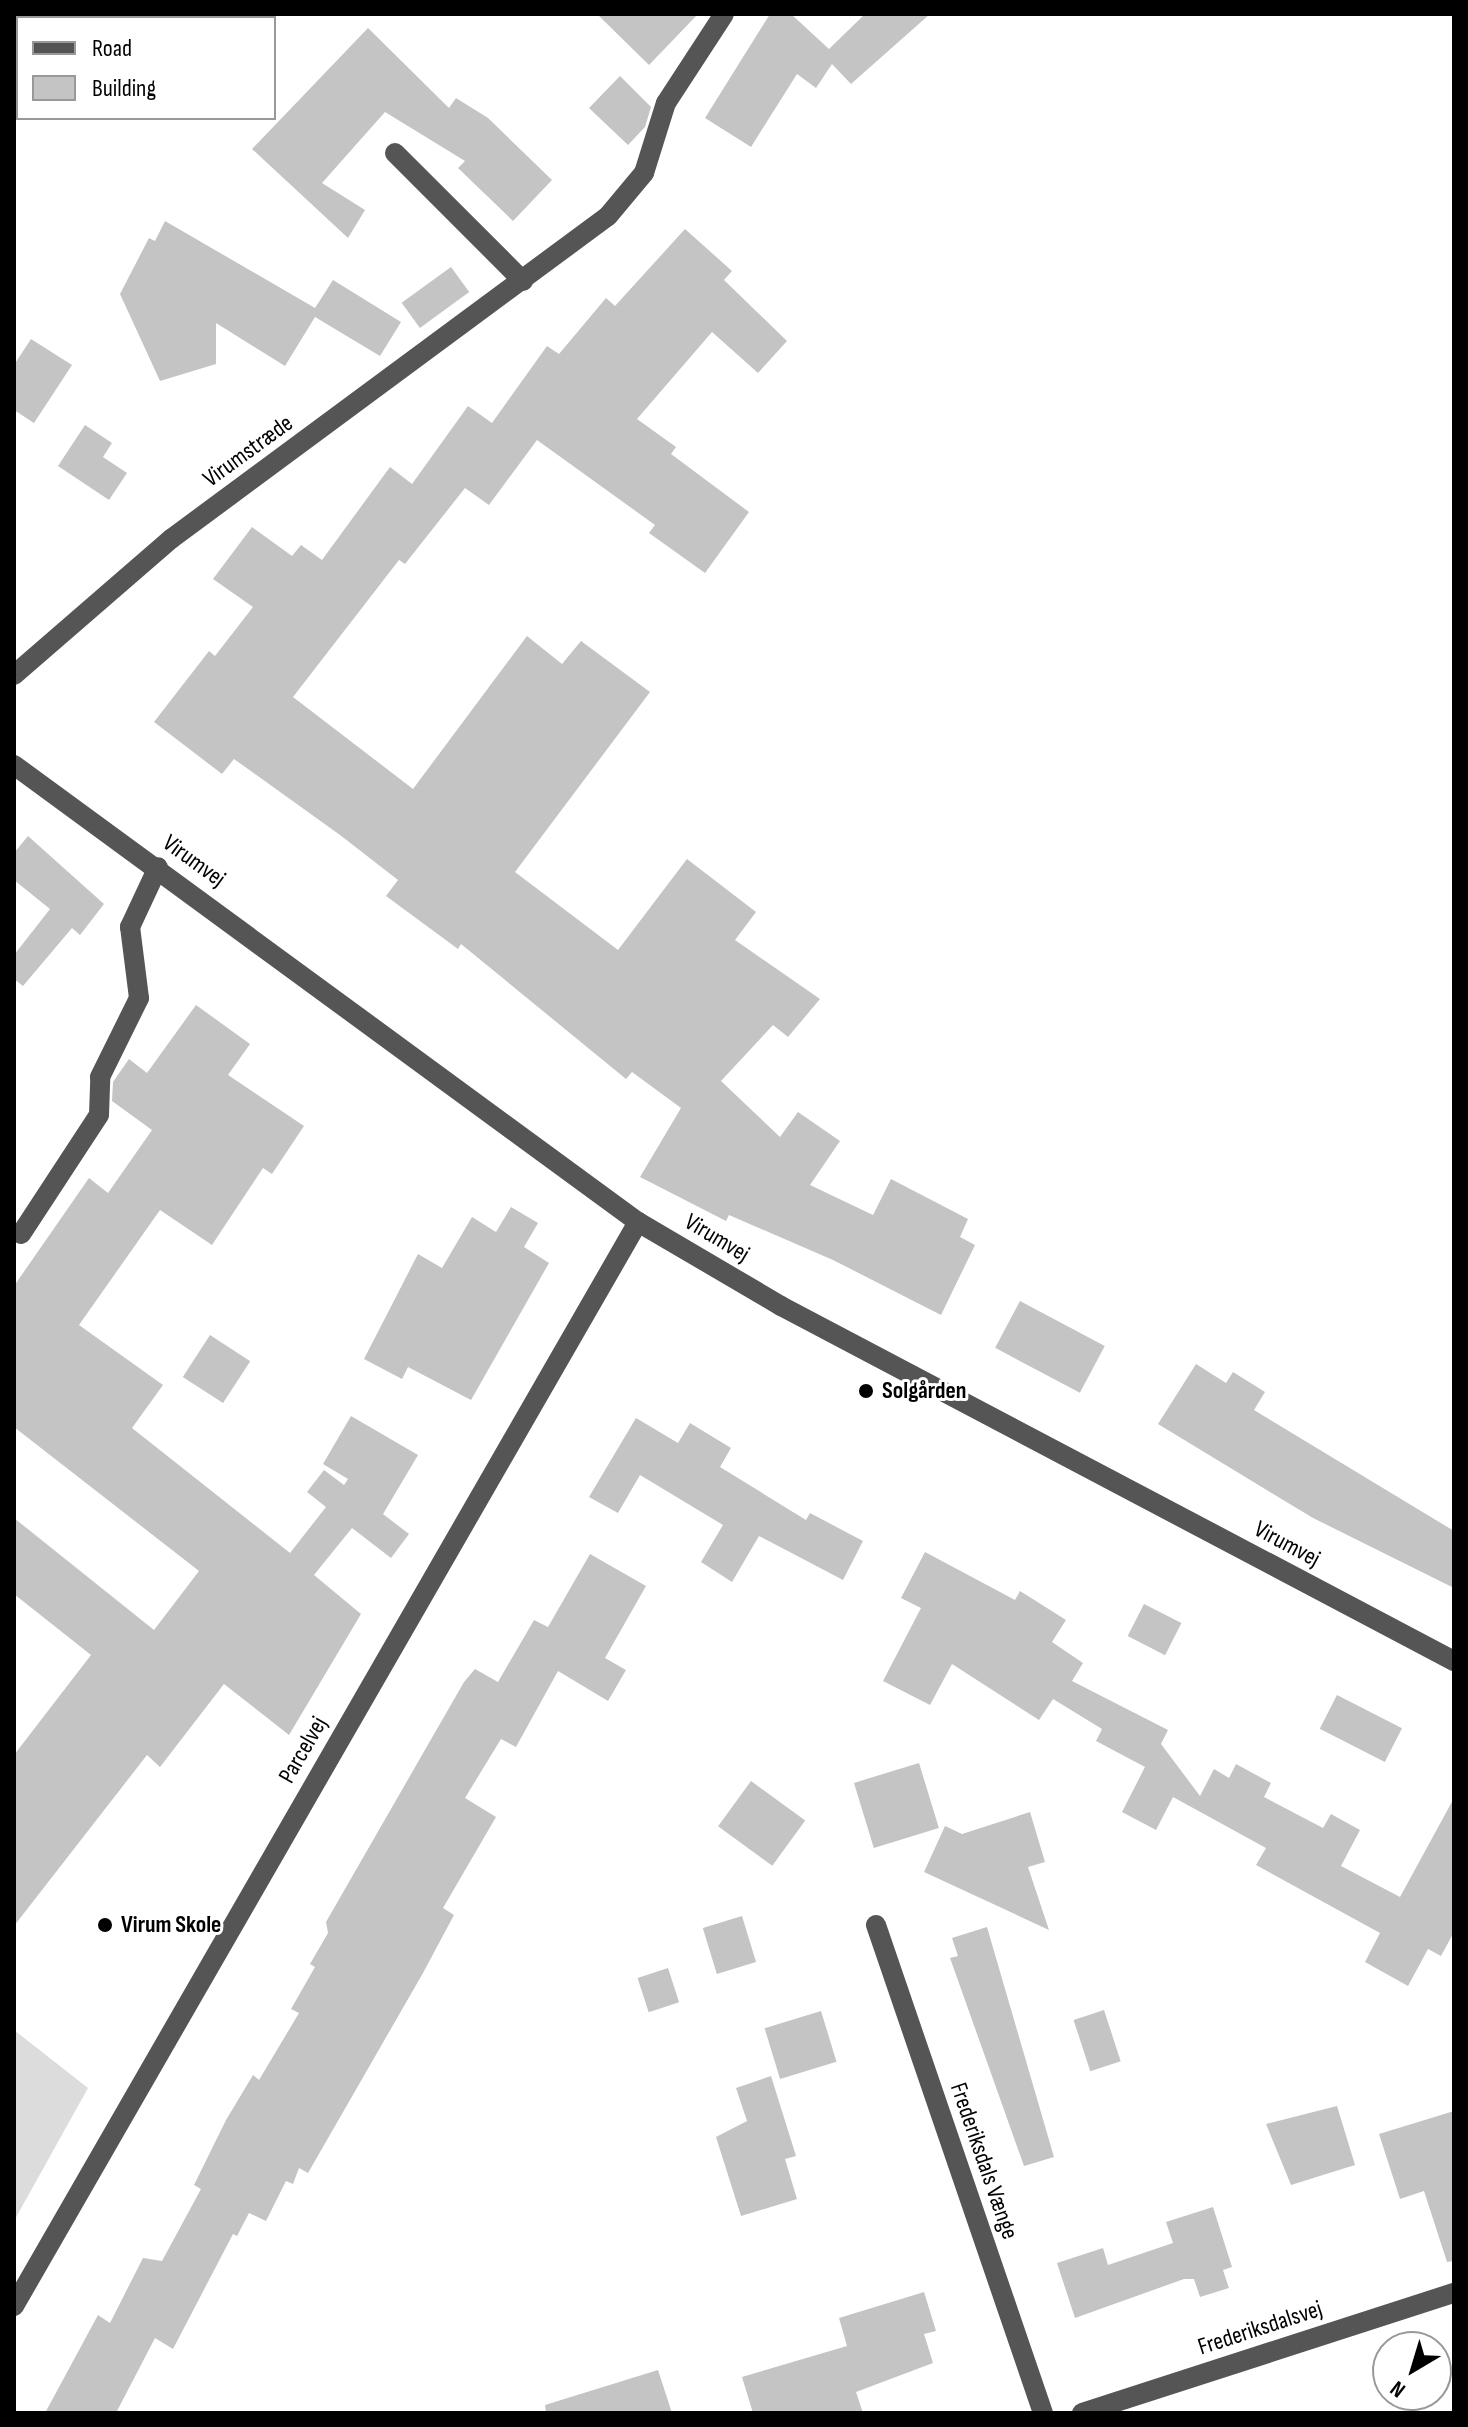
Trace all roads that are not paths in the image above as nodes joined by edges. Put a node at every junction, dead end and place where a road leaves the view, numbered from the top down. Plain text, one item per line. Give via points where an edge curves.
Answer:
1 (724, 14) edge
2 (395, 153) dead end
3 (523, 281) junction
4 (14, 675) edge
5 (14, 765) edge
6 (158, 867) junction
7 (638, 1222) junction
8 (21, 1234) dead end
9 (1454, 1661) edge
10 (876, 1925) dead end
11 (1454, 2293) edge
12 (14, 2306) edge
13 (1043, 2413) edge
14 (1082, 2413) edge

1 - 3 street, Virumstræde via 666,103 644,173 608,216
2 - 3 street
3 - 4 street, Virumstræde via 171,539
5 - 6 street, Virumvej
6 - 7 street, Virumvej
6 - 8 street via 130,927 139,998 100,1077 99,1115
7 - 9 street, Virumvej via 781,1306
7 - 12 street, Parcelvej
10 - 13 street, Frederiksdals Vænge
11 - 14 street, Frederiksdalsvej

